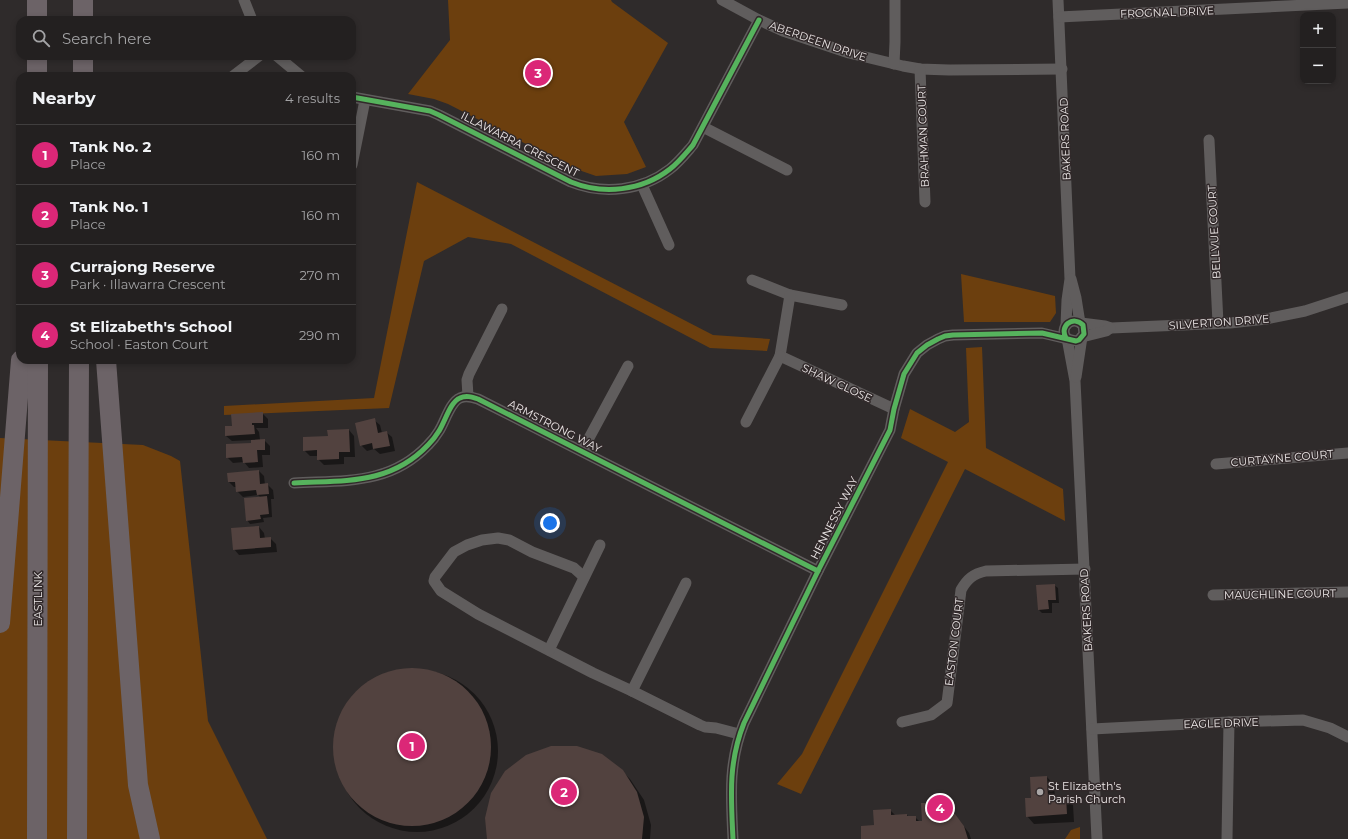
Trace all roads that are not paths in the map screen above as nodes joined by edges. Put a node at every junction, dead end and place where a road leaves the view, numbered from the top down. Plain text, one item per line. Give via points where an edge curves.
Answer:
1 (37, 0) edge
2 (83, 0) edge
3 (244, 0) edge
4 (895, 0) edge
5 (1058, 0) edge
6 (729, 2) edge
7 (1348, 3) edge
8 (37, 16) edge
9 (83, 16) edge
10 (250, 16) edge
11 (1059, 17) junction
12 (760, 20) junction
13 (37, 60) edge
14 (83, 60) edge
15 (254, 60) edge
16 (282, 60) edge
17 (894, 64) junction
18 (1062, 69) junction
19 (920, 70) junction
20 (37, 72) edge
21 (83, 72) edge
22 (238, 72) edge
23 (296, 72) edge
24 (356, 98) edge
25 (365, 100) junction
26 (704, 127) junction
27 (1210, 140) dead end
28 (356, 145) edge
29 (787, 170) dead end
30 (642, 185) junction
31 (925, 202) dead end
32 (669, 245) dead end
33 (1070, 279) junction
34 (752, 280) dead end
35 (790, 295) junction
36 (1348, 297) edge
37 (842, 305) dead end
38 (502, 309) dead end
39 (1080, 323) junction
40 (1218, 323) junction
41 (1066, 325) junction
42 (1111, 328) junction
43 (1042, 333) junction
44 (1082, 337) junction
45 (1066, 338) junction
46 (780, 356) junction
47 (21, 364) edge
48 (38, 364) edge
49 (79, 364) edge
50 (106, 364) edge
51 (628, 366) dead end
52 (1075, 381) junction
53 (468, 396) junction
54 (894, 409) junction
55 (746, 422) dead end
56 (582, 451) junction
57 (1348, 453) edge
58 (1216, 464) dead end
59 (294, 483) dead end
60 (600, 545) dead end
61 (1085, 569) junction
62 (818, 571) junction
63 (584, 577) junction
64 (686, 583) dead end
65 (1348, 592) edge
66 (1213, 595) dead end
67 (0, 623) edge
68 (549, 650) junction
69 (632, 691) junction
70 (902, 722) dead end
71 (1229, 722) junction
72 (1092, 730) junction
73 (1348, 737) edge
74 (739, 738) junction
75 (37, 839) edge
76 (77, 839) edge
77 (150, 839) edge
78 (733, 839) edge
79 (1097, 839) edge
80 (1227, 839) edge

1 - 8 highway
2 - 9 highway
3 - 10 street
4 - 17 street
5 - 11 street, BAKERS ROAD
6 - 12 street, ABERDEEN DRIVE
7 - 11 street, FROGNAL DRIVE
11 - 18 street, BAKERS ROAD
12 - 17 street, ABERDEEN DRIVE via 782,31 849,54
12 - 26 street, ILLAWARRA CRESCENT
13 - 20 highway
14 - 21 highway
15 - 22 street
16 - 23 street
17 - 19 street, ABERDEEN DRIVE
18 - 19 street, ABERDEEN DRIVE
18 - 33 street, BAKERS ROAD
19 - 31 street, BRAHMAN COURT
24 - 25 street, ILLAWARRA CRESCENT
25 - 28 street
25 - 30 street, ILLAWARRA CRESCENT via 430,111 582,186 608,189
26 - 29 street
26 - 30 street, ILLAWARRA CRESCENT via 682,158 670,169
27 - 40 street, BELLVUE COURT
30 - 32 street
33 - 39 street, BAKERS ROAD
33 - 41 street, BAKERS ROAD via 1066,300
34 - 35 street
35 - 37 street
35 - 46 street
36 - 40 street, SILVERTON DRIVE via 1284,316
38 - 53 street via 467,380
39 - 41 street via 1074,321
39 - 42 street, SILVERTON DRIVE
39 - 44 street via 1084,331
40 - 42 street, SILVERTON DRIVE
41 - 43 street, HENNESSY WAY
41 - 45 street
42 - 44 street, SILVERTON DRIVE
43 - 45 street, HENNESSY WAY
43 - 54 street, HENNESSY WAY via 953,335 927,345 917,353 904,374
44 - 45 street via 1073,341
44 - 52 street, BAKERS ROAD
45 - 52 street, BAKERS ROAD
46 - 54 street, SHAW CLOSE
46 - 55 street
47 - 67 highway
48 - 75 highway, EASTLINK
49 - 76 highway
50 - 77 highway via 138,785
51 - 56 street
52 - 61 street, BAKERS ROAD
53 - 56 street, ARMSTRONG WAY via 478,398
53 - 59 street via 454,402 439,431 428,445 395,470 361,480
54 - 62 street, HENNESSY WAY via 890,430
56 - 62 street, ARMSTRONG WAY
57 - 58 street, CURTAYNE COURT
60 - 63 street
61 - 70 street, EASTON COURT via 986,571 966,581 961,590 947,703 931,715
61 - 72 street, BAKERS ROAD
62 - 74 street, HENNESSY WAY
63 - 68 street
63 - 68 street via 574,568 509,540 498,538 482,540 454,552 434,581 441,591 458,603
64 - 69 street
65 - 66 street, MAUCHLINE COURT
68 - 69 street
69 - 74 street via 705,727 711,734
71 - 72 street, EAGLE DRIVE
71 - 73 street, EAGLE DRIVE via 1303,720 1330,728
71 - 80 street
72 - 79 street, BAKERS ROAD
74 - 78 street, HENNESSY WAY via 732,767

